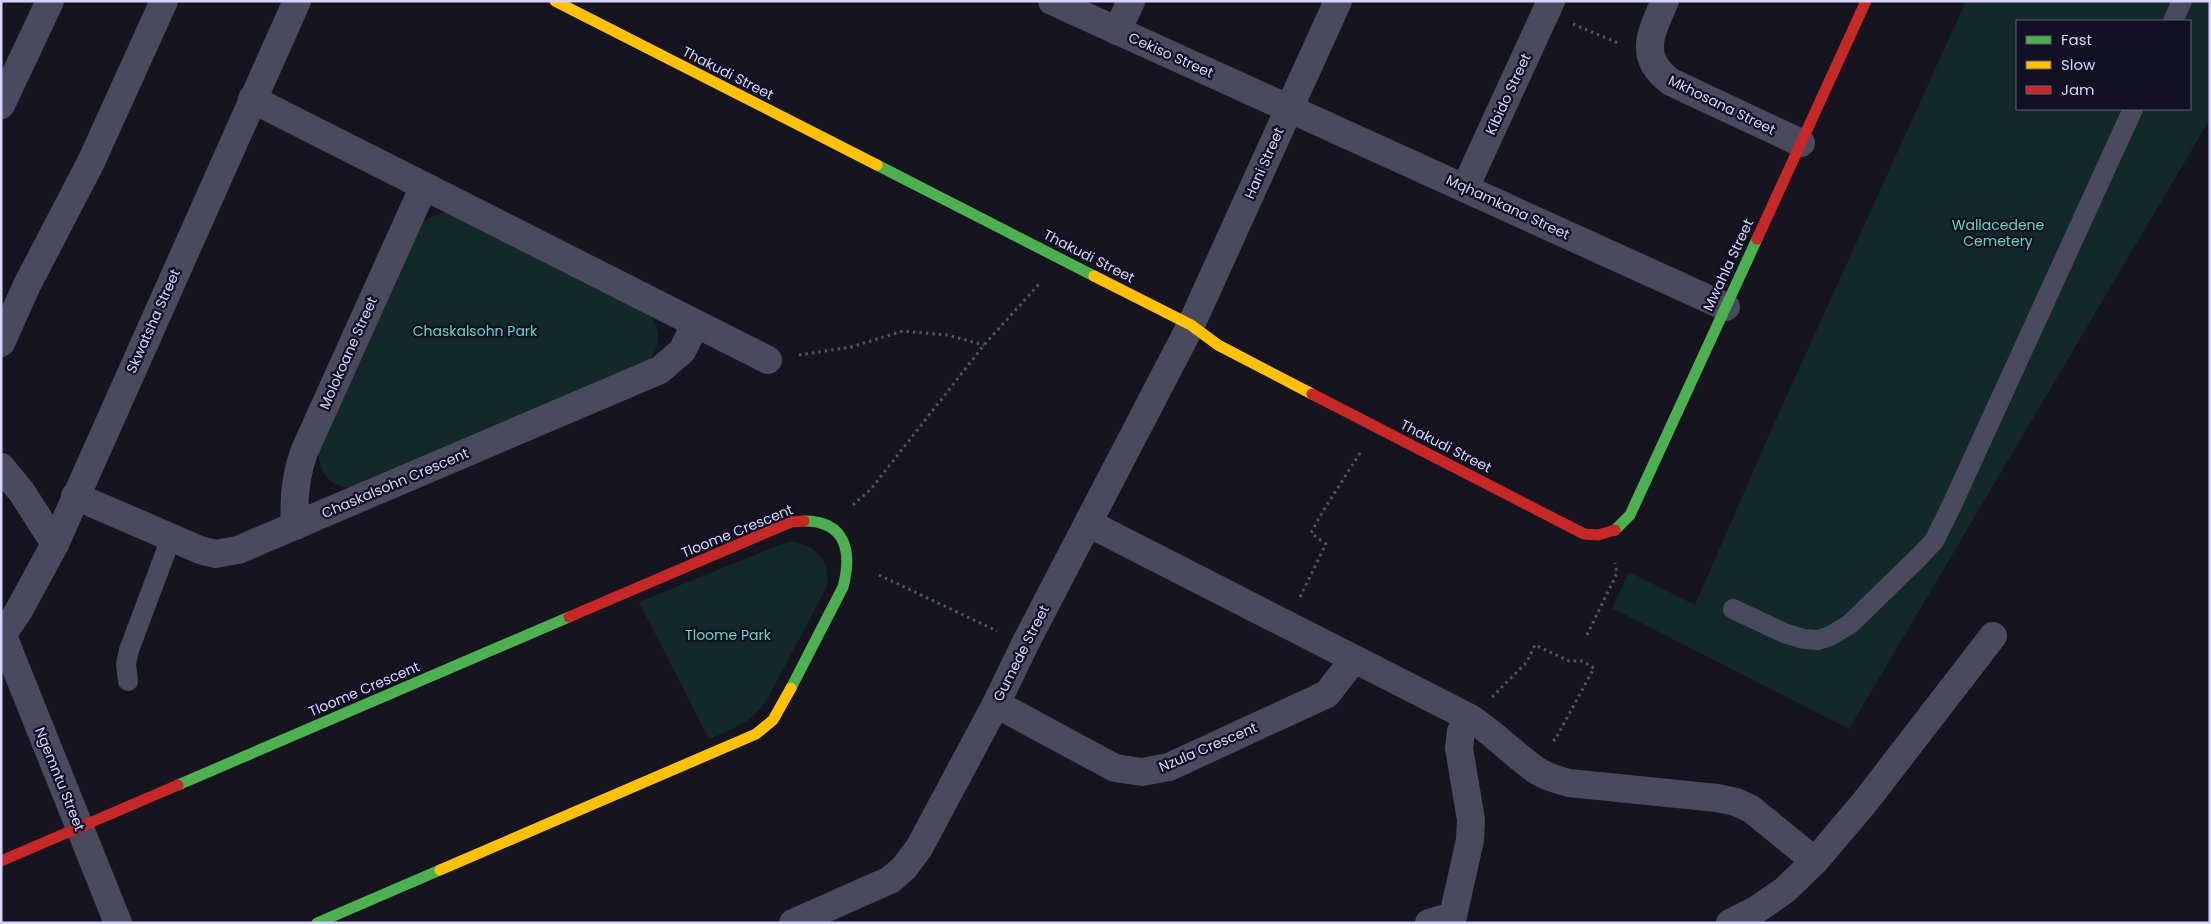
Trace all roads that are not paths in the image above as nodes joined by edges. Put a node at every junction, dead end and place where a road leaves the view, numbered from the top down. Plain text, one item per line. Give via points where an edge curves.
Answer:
1 (50, 1) edge
2 (164, 1) edge
3 (297, 1) edge
4 (554, 1) edge
5 (1052, 1) edge
6 (1131, 1) edge
7 (1338, 1) edge
8 (1665, 1) edge
9 (1866, 1) edge
10 (2182, 1) edge
11 (1548, 7) edge
12 (2173, 20) edge
13 (1117, 31) junction
14 (252, 99) junction
15 (1, 105) edge
16 (1289, 108) junction
17 (2133, 110) edge
18 (1801, 143) junction
19 (424, 186) junction
20 (1465, 188) junction
21 (1726, 307) junction
22 (5, 325) edge
23 (695, 325) junction
24 (1191, 325) junction
25 (768, 360) road end
26 (1, 466) edge
27 (75, 496) junction
28 (1088, 523) junction
29 (295, 526) junction
30 (1608, 534) joint
31 (171, 538) junction
32 (55, 544) junction
33 (1733, 610) dead end
34 (2, 636) edge
35 (1993, 636) dead end
36 (1354, 659) junction
37 (128, 681) dead end
38 (996, 704) junction
39 (1470, 718) junction
40 (80, 828) junction
41 (1, 861) edge
42 (1815, 861) junction
43 (118, 923) edge
44 (317, 923) edge
45 (792, 923) edge
46 (1429, 923) edge
47 (1730, 923) edge

1 - 15 street
2 - 22 street via 91,162
3 - 14 street, Skwatsha Street
4 - 24 street, Thakudi Street
5 - 13 street, Cekiso Street
6 - 13 street
7 - 16 street, Hani Street
8 - 18 street, Mkhosana Street via 1650,38 1651,57 1662,76
9 - 18 street, Mwahla Street
10 - 12 lane
11 - 20 street, Kibido Street
13 - 16 street, Cekiso Street
14 - 19 street
14 - 27 street, Skwatsha Street
16 - 20 street, Mqhamkana Street
16 - 24 street, Hani Street
17 - 33 lane via 1934,541 1850,624 1830,636 1818,640 1804,639
18 - 21 street, Mwahla Street
19 - 23 street
19 - 29 street, Molokoane Street via 304,452 295,483
20 - 21 street, Mqhamkana Street
21 - 30 street, Mwahla Street via 1630,514 1624,523
23 - 25 street
23 - 29 street, Chaskalsohn Crescent via 682,351 660,370
24 - 28 street, Gumede Street
24 - 30 street, Thakudi Street via 1218,345 1584,534
26 - 32 street
27 - 31 street, Chaskalsohn Crescent
27 - 32 street, Skwatsha Street
28 - 36 street
28 - 38 street, Gumede Street
29 - 31 street, Chaskalsohn Crescent via 222,554 206,553
31 - 37 lane via 129,650 126,664
32 - 34 street, Skwatsha Street
34 - 40 street, Ngemntu Street
35 - 42 street via 1865,802
36 - 38 street, Nzula Crescent via 1327,694 1156,771 1115,768
36 - 39 street
38 - 45 street, Gumede Street via 904,868 874,888
39 - 42 street via 1536,770 1569,783 1736,802 1751,809
39 - 46 street via 1461,731 1459,748 1471,820 1470,840 1453,916
40 - 41 street, Tloome Crescent
40 - 43 street, Ngemntu Street
40 - 44 street, Tloome Crescent via 791,522 818,521 839,534 848,554 847,576 779,711 766,727
42 - 47 street via 1785,890

